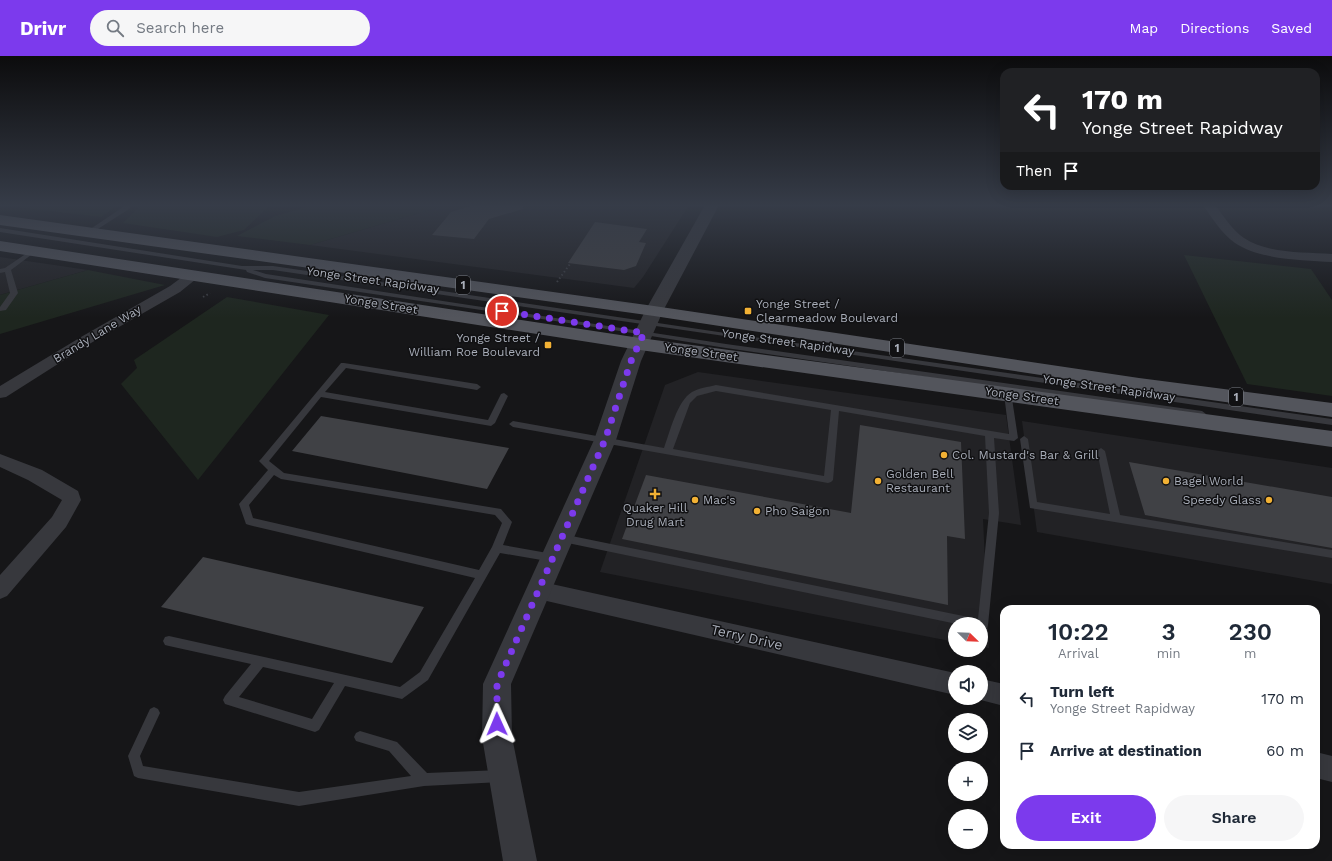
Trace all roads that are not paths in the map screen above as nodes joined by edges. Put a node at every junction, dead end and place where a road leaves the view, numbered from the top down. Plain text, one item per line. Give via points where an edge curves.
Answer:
1 (80, 243) edge
2 (144, 243) edge
3 (692, 243) edge
4 (1245, 243) edge
5 (0, 246) edge
6 (33, 251) junction
7 (1332, 258) edge
8 (4, 270) edge
9 (194, 275) junction
10 (0, 309) edge
11 (647, 328) junction
12 (477, 387) dead end
13 (0, 392) edge
14 (318, 394) junction
15 (1008, 394) junction
16 (504, 396) dead end
17 (835, 408) junction
18 (1332, 410) edge
19 (1332, 422) edge
20 (513, 424) dead end
21 (1332, 433) edge
22 (989, 434) junction
23 (1024, 439) dead end
24 (1332, 439) edge
25 (605, 440) junction
26 (1101, 451) dead end
27 (667, 452) junction
28 (0, 460) edge
29 (273, 470) junction
30 (1116, 519) junction
31 (497, 548) junction
32 (557, 548) junction
33 (1332, 554) edge
34 (482, 575) junction
35 (0, 590) edge
36 (538, 590) junction
37 (984, 617) edge
38 (948, 618) edge
39 (169, 641) dead end
40 (260, 662) junction
41 (342, 680) junction
42 (948, 682) edge
43 (988, 692) edge
44 (1000, 694) edge
45 (154, 713) dead end
46 (360, 737) dead end
47 (1320, 766) edge
48 (1332, 769) edge
49 (504, 776) junction
50 (424, 780) junction
51 (520, 861) edge

1 - 11 lane, Yonge Street Rapidway via 242,268 265,276
2 - 11 main road, Yonge Street / 1
3 - 11 street
4 - 7 street via 1281,253
5 - 6 main road, Yonge Street / 1
6 - 8 lane
6 - 9 main road, Yonge Street / 1
8 - 10 lane via 10,275 14,293
9 - 11 main road, Yonge Street / 1
9 - 13 street, Brandy Lane Way via 175,289
11 - 15 main road, Yonge Street / 1
11 - 18 main road, Yonge Street / 1 via 1124,382
11 - 19 lane, Yonge Street Rapidway
11 - 21 lane, Yonge Street Rapidway via 726,346
11 - 25 street via 631,361
12 - 14 lane via 344,366
14 - 16 lane via 491,423
14 - 29 lane via 264,461
15 - 22 lane via 1014,438
15 - 24 main road, Yonge Street / 1
17 - 22 lane
17 - 27 lane via 716,388 706,389 694,394 684,403
17 - 27 lane via 828,480
20 - 25 lane
22 - 37 lane via 994,513
23 - 30 lane via 1033,505
25 - 27 lane
25 - 32 street
26 - 30 lane
28 - 35 street via 35,475 71,496 72,500 59,522
29 - 31 lane via 280,476 498,512 507,522
29 - 34 lane via 244,504 248,521
30 - 33 lane
31 - 32 lane
31 - 34 lane
32 - 36 street
32 - 38 lane
34 - 41 lane via 424,676 413,685 402,693
36 - 42 street, Terry Drive
36 - 49 street via 497,684 497,737
39 - 40 lane
40 - 41 lane
40 - 41 lane via 229,700 315,726
43 - 44 street
45 - 50 lane via 134,756 138,772 299,799
46 - 50 lane via 393,746
47 - 48 street
49 - 50 lane
49 - 51 street

